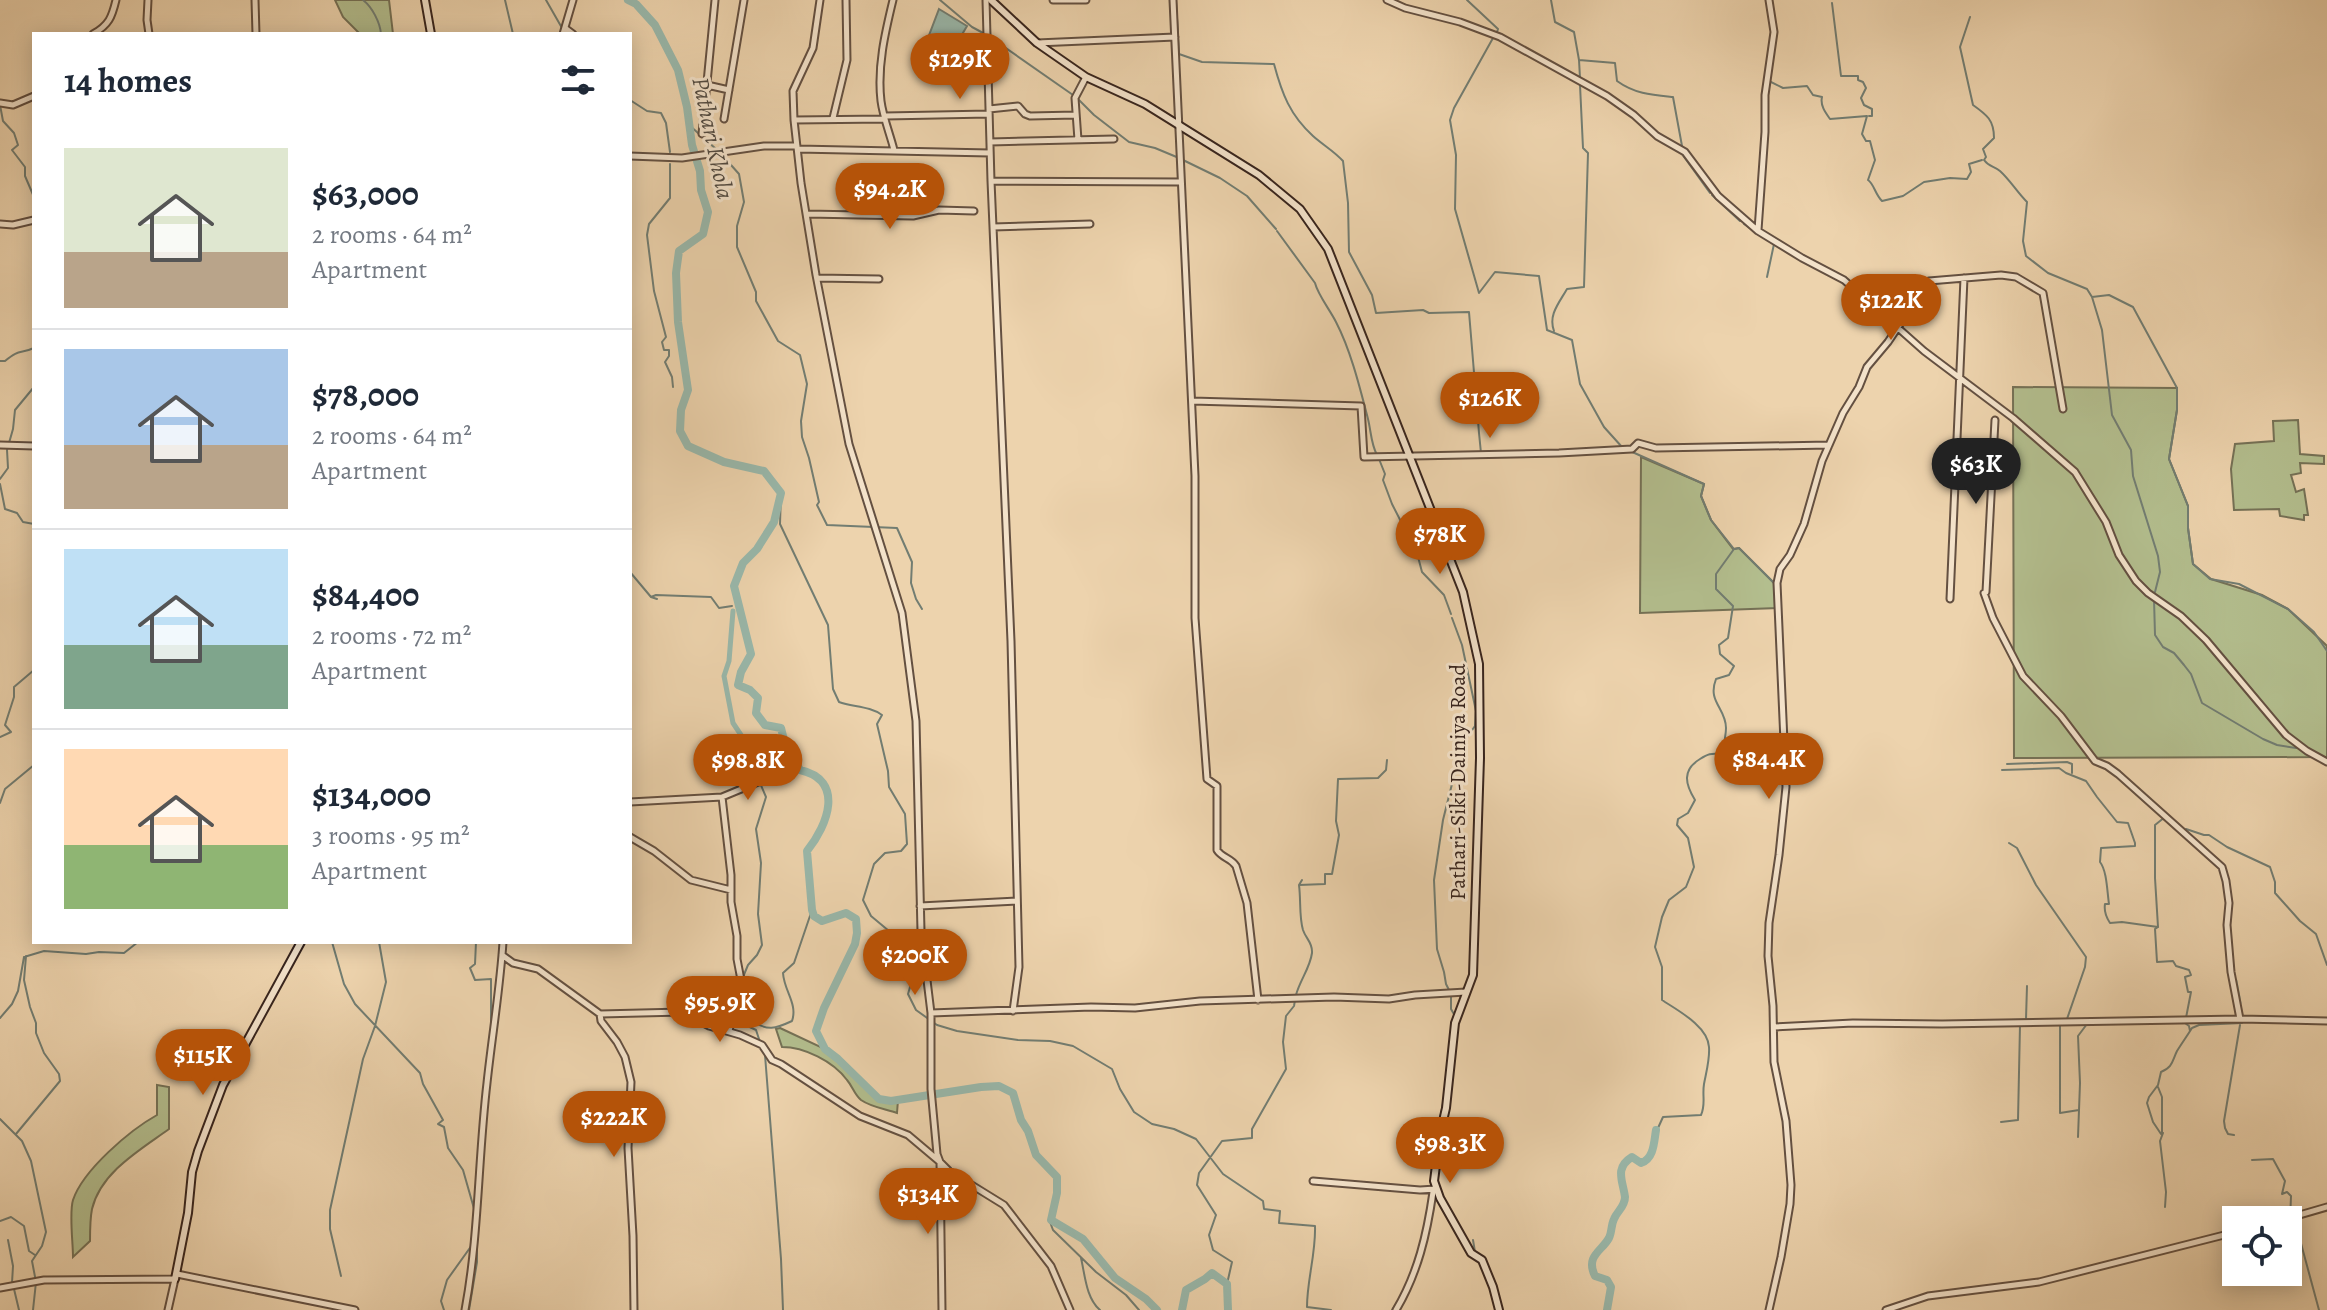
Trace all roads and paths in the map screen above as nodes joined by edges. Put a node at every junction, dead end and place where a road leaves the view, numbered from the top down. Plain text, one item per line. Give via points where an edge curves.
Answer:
1 (116, 0) edge
2 (148, 0) edge
3 (255, 0) edge
4 (425, 0) edge
5 (573, 0) edge
6 (715, 0) edge
7 (744, 0) edge
8 (820, 0) edge
9 (846, 0) edge
10 (893, 0) edge
11 (989, 0) edge
12 (1053, 0) edge
13 (1086, 0) edge
14 (1173, 0) edge
15 (1387, 0) edge
16 (1769, 0) edge
17 (564, 31) edge
18 (96, 32) edge
19 (149, 32) edge
20 (256, 32) edge
21 (431, 32) edge
22 (1175, 37) junction
23 (1037, 43) junction
24 (1086, 77) junction
25 (707, 85) junction
26 (729, 90) junction
27 (32, 97) edge
28 (0, 103) edge
29 (989, 112) junction
30 (1076, 115) junction
31 (833, 118) junction
32 (885, 118) junction
33 (724, 119) dead end
34 (794, 120) junction
35 (1179, 124) junction
36 (702, 134) dead end
37 (1114, 139) dead end
38 (1078, 140) junction
39 (990, 142) junction
40 (798, 147) junction
41 (894, 150) junction
42 (990, 153) junction
43 (632, 156) edge
44 (991, 181) junction
45 (1181, 182) junction
46 (974, 211) dead end
47 (807, 214) junction
48 (32, 220) edge
49 (0, 224) edge
50 (1090, 224) dead end
51 (993, 227) junction
52 (1758, 231) junction
53 (817, 278) junction
54 (1964, 278) junction
55 (879, 279) dead end
56 (1897, 328) junction
57 (1960, 379) junction
58 (1192, 401) junction
59 (2063, 409) dead end
60 (1995, 420) dead end
61 (0, 445) edge
62 (1829, 445) junction
63 (32, 446) edge
64 (1408, 455) junction
65 (1950, 599) dead end
66 (2327, 762) edge
67 (763, 780) dead end
68 (722, 797) junction
69 (632, 802) edge
70 (632, 838) edge
71 (731, 890) junction
72 (1017, 901) junction
73 (920, 906) junction
74 (300, 944) edge
75 (503, 944) edge
76 (502, 955) junction
77 (1466, 992) junction
78 (1258, 1000) junction
79 (1013, 1011) junction
80 (931, 1013) junction
81 (600, 1014) junction
82 (2240, 1019) junction
83 (2327, 1021) edge
84 (1774, 1027) junction
85 (729, 1031) junction
86 (940, 1162) junction
87 (1313, 1181) dead end
88 (1436, 1189) junction
89 (2327, 1207) edge
90 (2302, 1214) edge
91 (2222, 1236) edge
92 (176, 1276) junction
93 (0, 1288) edge
94 (168, 1310) edge
95 (355, 1310) edge
96 (465, 1310) edge
97 (634, 1310) edge
98 (942, 1310) edge
99 (1070, 1310) edge
100 (1396, 1310) edge
101 (1499, 1310) edge
102 (1769, 1310) edge
103 (1886, 1310) edge

1 - 18 street via 108,25
2 - 19 street
3 - 20 street
4 - 21 main road
5 - 17 street
6 - 25 street
7 - 26 street
8 - 34 street via 813,48 793,91
9 - 31 street via 847,60
10 - 32 street via 882,51
11 - 23 main road, Pathari-Siki-Dainiya Road
11 - 29 street
12 - 13 street
14 - 22 street
15 - 52 street via 1500,37 1607,96 1685,152 1718,196
16 - 52 street via 1774,32
22 - 23 street
22 - 35 street
23 - 24 main road, Pathari-Siki-Dainiya Road
24 - 30 street via 1075,98
24 - 35 main road, Pathari-Siki-Dainiya Road
25 - 26 street
25 - 36 street
26 - 33 street
27 - 28 street via 13,105
29 - 30 street via 1018,106 1030,116
29 - 32 street
29 - 39 street
30 - 38 street
31 - 32 street
31 - 34 street
32 - 41 street
34 - 40 street
35 - 45 street
35 - 64 main road, Pathari-Siki-Dainiya Road via 1270,183 1315,229 1328,249
37 - 38 street
38 - 39 street
39 - 42 street
40 - 41 street
40 - 43 street via 764,146 682,158
40 - 47 street
41 - 42 street
42 - 44 street
44 - 45 street
44 - 51 street
45 - 58 street
46 - 47 street
47 - 53 street
48 - 49 street
50 - 51 street
51 - 72 street
52 - 56 street via 1844,280
53 - 55 street
53 - 73 street via 849,444 902,613 916,721
54 - 56 street via 1929,281
54 - 57 street
54 - 59 street via 2016,277 2043,293
56 - 57 street
56 - 62 street via 1867,367
57 - 65 street
57 - 66 street via 2075,472 2136,581 2206,640 2286,735
58 - 64 street via 1361,406 1364,457
58 - 78 street via 1195,618 1205,766 1207,779 1217,786 1217,850 1234,862 1247,903
60 - 82 street via 1985,593 1993,618 2023,676 2095,761 2118,774 2222,867
61 - 63 street
62 - 64 street via 1656,448 1638,443 1632,449 1604,451
62 - 84 street via 1804,524 1777,583 1786,787 1769,923
64 - 77 main road, Pathari-Siki-Dainiya Road via 1463,592 1479,664 1475,937 1473,975
67 - 68 street
68 - 69 street
68 - 71 street
70 - 71 street via 691,880
71 - 85 street via 741,980
72 - 73 street
72 - 79 street via 1019,967
73 - 80 street
74 - 92 main road via 223,1085 198,1151
75 - 76 street
76 - 81 street via 538,969
76 - 96 street
77 - 78 street via 1389,999
77 - 88 main road, Pathari-Siki-Dainiya Road via 1455,1023
78 - 79 street
79 - 80 street
80 - 86 street via 931,1089
81 - 85 street via 682,1012
81 - 97 street via 625,1057 631,1082
82 - 83 street
82 - 84 street
84 - 102 street via 1791,1185
85 - 86 street via 762,1045 772,1060 860,1116 908,1135
86 - 98 street
86 - 99 street via 1004,1205 1051,1266
87 - 88 street
88 - 100 street via 1425,1242
88 - 101 main road via 1471,1253 1482,1260
89 - 90 street
91 - 103 street via 2039,1282 1928,1296
92 - 93 street via 44,1280
92 - 94 street
92 - 95 street

